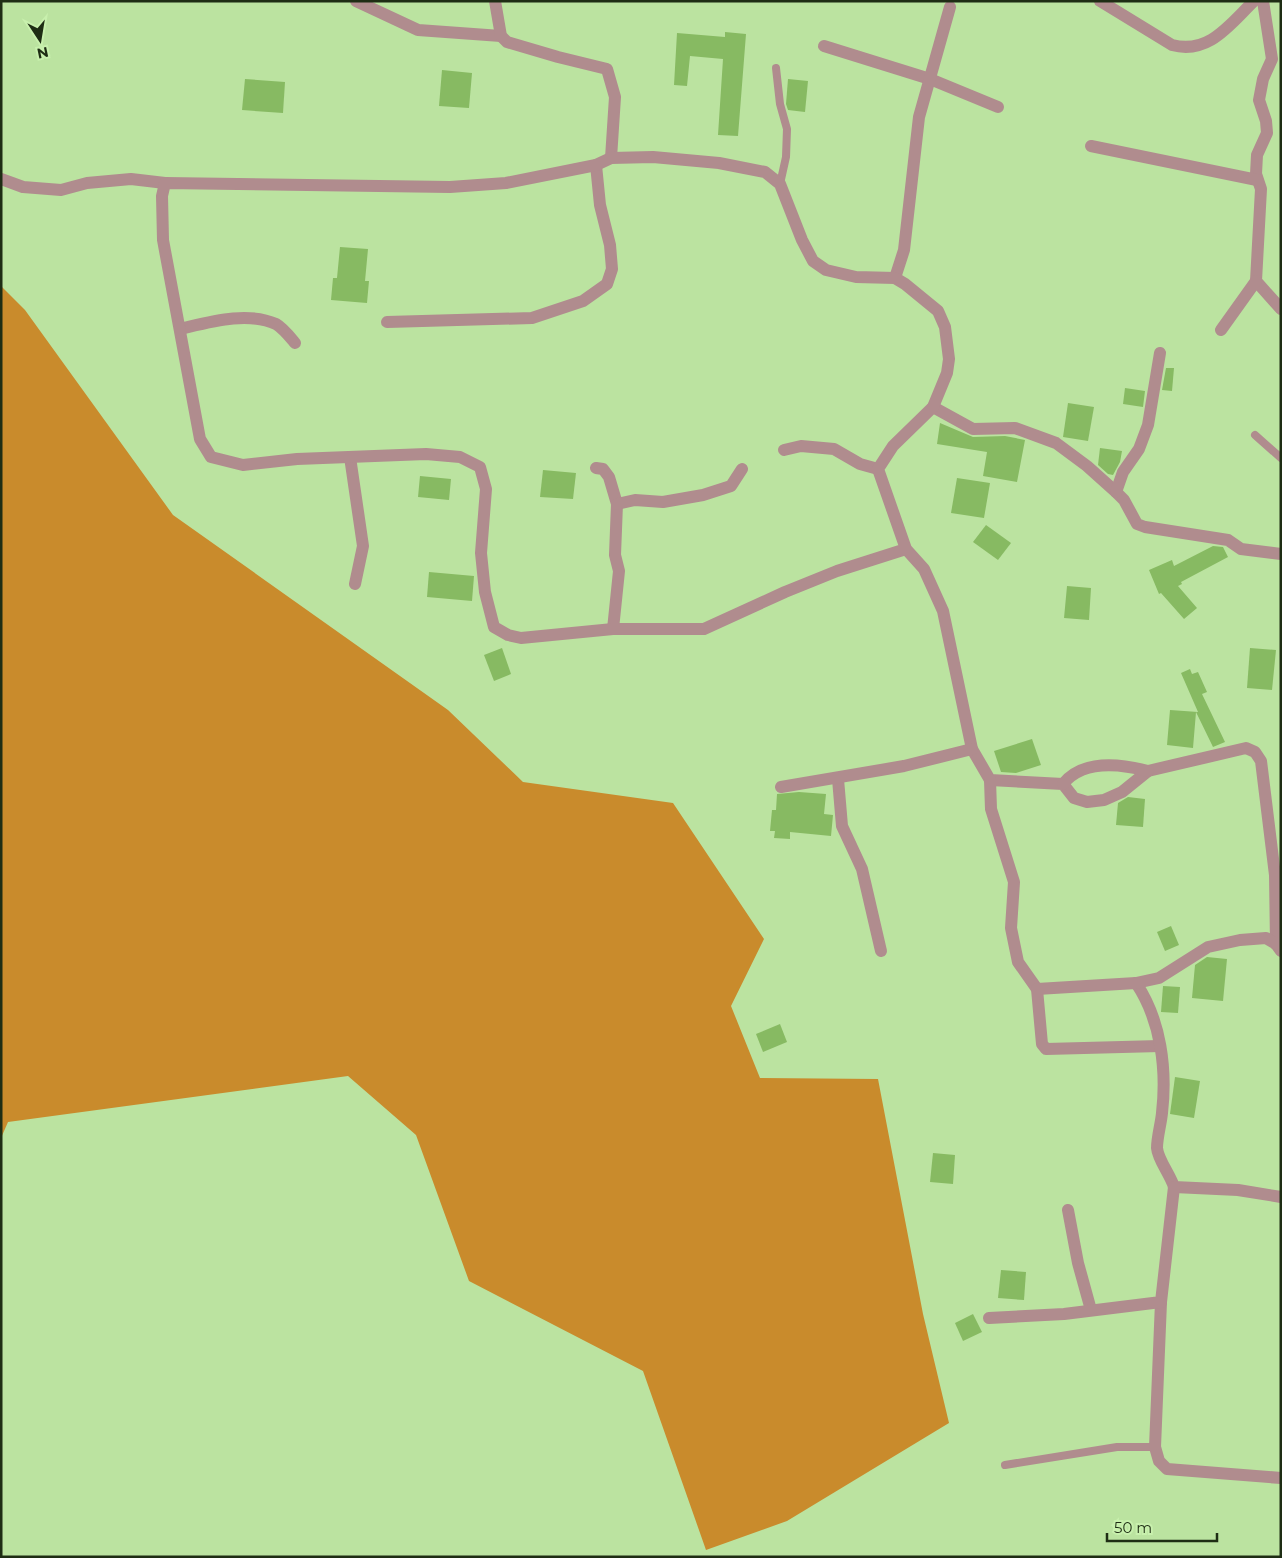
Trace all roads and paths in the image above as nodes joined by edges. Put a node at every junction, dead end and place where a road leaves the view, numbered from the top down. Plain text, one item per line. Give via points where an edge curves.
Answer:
1 (356, 1) edge
2 (495, 1) edge
3 (1100, 1) edge
4 (1254, 1) edge
5 (1263, 1) edge
6 (950, 7) dead end
7 (501, 36) junction
8 (824, 46) dead end
9 (776, 68) dead end
10 (930, 79) junction
11 (998, 107) dead end
12 (1091, 146) dead end
13 (611, 158) junction
14 (596, 165) junction
15 (1, 179) edge
16 (1257, 180) junction
17 (165, 184) junction
18 (780, 184) junction
19 (895, 278) junction
20 (1256, 281) junction
21 (1281, 309) edge
22 (387, 322) dead end
23 (180, 329) junction
24 (1221, 330) dead end
25 (296, 343) dead end
26 (1160, 353) dead end
27 (933, 407) junction
28 (1255, 435) dead end
29 (784, 450) dead end
30 (350, 457) junction
31 (1281, 458) edge
32 (596, 468) dead end
33 (742, 469) dead end
34 (878, 469) junction
35 (1116, 492) junction
36 (617, 504) junction
37 (906, 549) junction
38 (1281, 554) edge
39 (355, 584) dead end
40 (613, 629) junction
41 (972, 749) junction
42 (1148, 771) junction
43 (838, 779) junction
44 (990, 780) junction
45 (1063, 784) junction
46 (781, 788) dead end
47 (1279, 947) edge
48 (881, 951) dead end
49 (1136, 983) junction
50 (1037, 989) junction
51 (1160, 1046) junction
52 (1174, 1187) junction
53 (1281, 1197) edge
54 (1068, 1210) dead end
55 (1161, 1302) junction
56 (1091, 1310) junction
57 (989, 1318) dead end
58 (1156, 1448) junction
59 (1005, 1465) dead end
60 (1281, 1478) edge

1 - 7 street via 418,30
2 - 7 street
3 - 4 street via 1182,48 1203,45 1215,39
5 - 16 street via 1272,59 1263,79 1259,100 1266,133 1257,155
6 - 10 street
7 - 13 street via 507,42 529,49 607,69 615,97
8 - 10 street
9 - 18 lane via 787,129 786,157
10 - 11 street
10 - 19 street via 919,117 904,250
12 - 16 street
13 - 14 street
13 - 18 street via 719,162 765,172
14 - 17 street via 506,183 450,187
14 - 22 street via 600,205 610,245 612,269 607,284 583,301 532,318
15 - 17 street via 22,187 62,190 87,183 131,179
16 - 20 street via 1261,189
17 - 23 street via 162,196 163,240
18 - 19 street via 813,261 826,270 856,277
19 - 27 street via 938,311 945,327 949,359 947,373
20 - 21 street
20 - 24 street
23 - 25 street via 213,321 257,318 278,325
23 - 30 street via 200,439 211,457 243,465
26 - 35 street via 1148,425
27 - 34 street via 893,446
27 - 35 street via 973,429 1015,428 1056,443
28 - 31 lane
29 - 34 street via 801,446 834,449 860,464
30 - 39 street via 363,546
30 - 40 street via 426,454 460,457 480,466 486,489 482,563 494,627 521,638
32 - 36 street via 604,470 609,477
33 - 36 street via 731,486 703,495 663,502 635,500
34 - 37 street
35 - 38 street via 1137,524 1228,540 1241,549
36 - 40 street via 615,555 619,570
37 - 40 street via 803,585 704,628
37 - 41 street via 924,569 943,611
41 - 43 street
41 - 44 street
42 - 45 street via 1122,765 1100,765 1069,777
42 - 45 street via 1122,792 1104,800 1087,802 1074,798
42 - 47 street via 1246,748 1255,752 1261,761 1275,875
43 - 46 street
43 - 48 street via 842,826 862,869
44 - 45 street
44 - 50 street via 990,809 1014,882 1011,928 1018,962
47 - 49 street via 1266,938 1208,948 1159,978
49 - 50 street
49 - 51 street via 1148,1002
50 - 51 street via 1042,1044 1046,1049
51 - 52 street via 1163,1112 1157,1149
52 - 53 street via 1238,1190
52 - 55 street
54 - 56 street
55 - 56 street
55 - 58 street
56 - 57 street
58 - 59 lane via 1117,1447
58 - 60 street via 1159,1461 1167,1469

